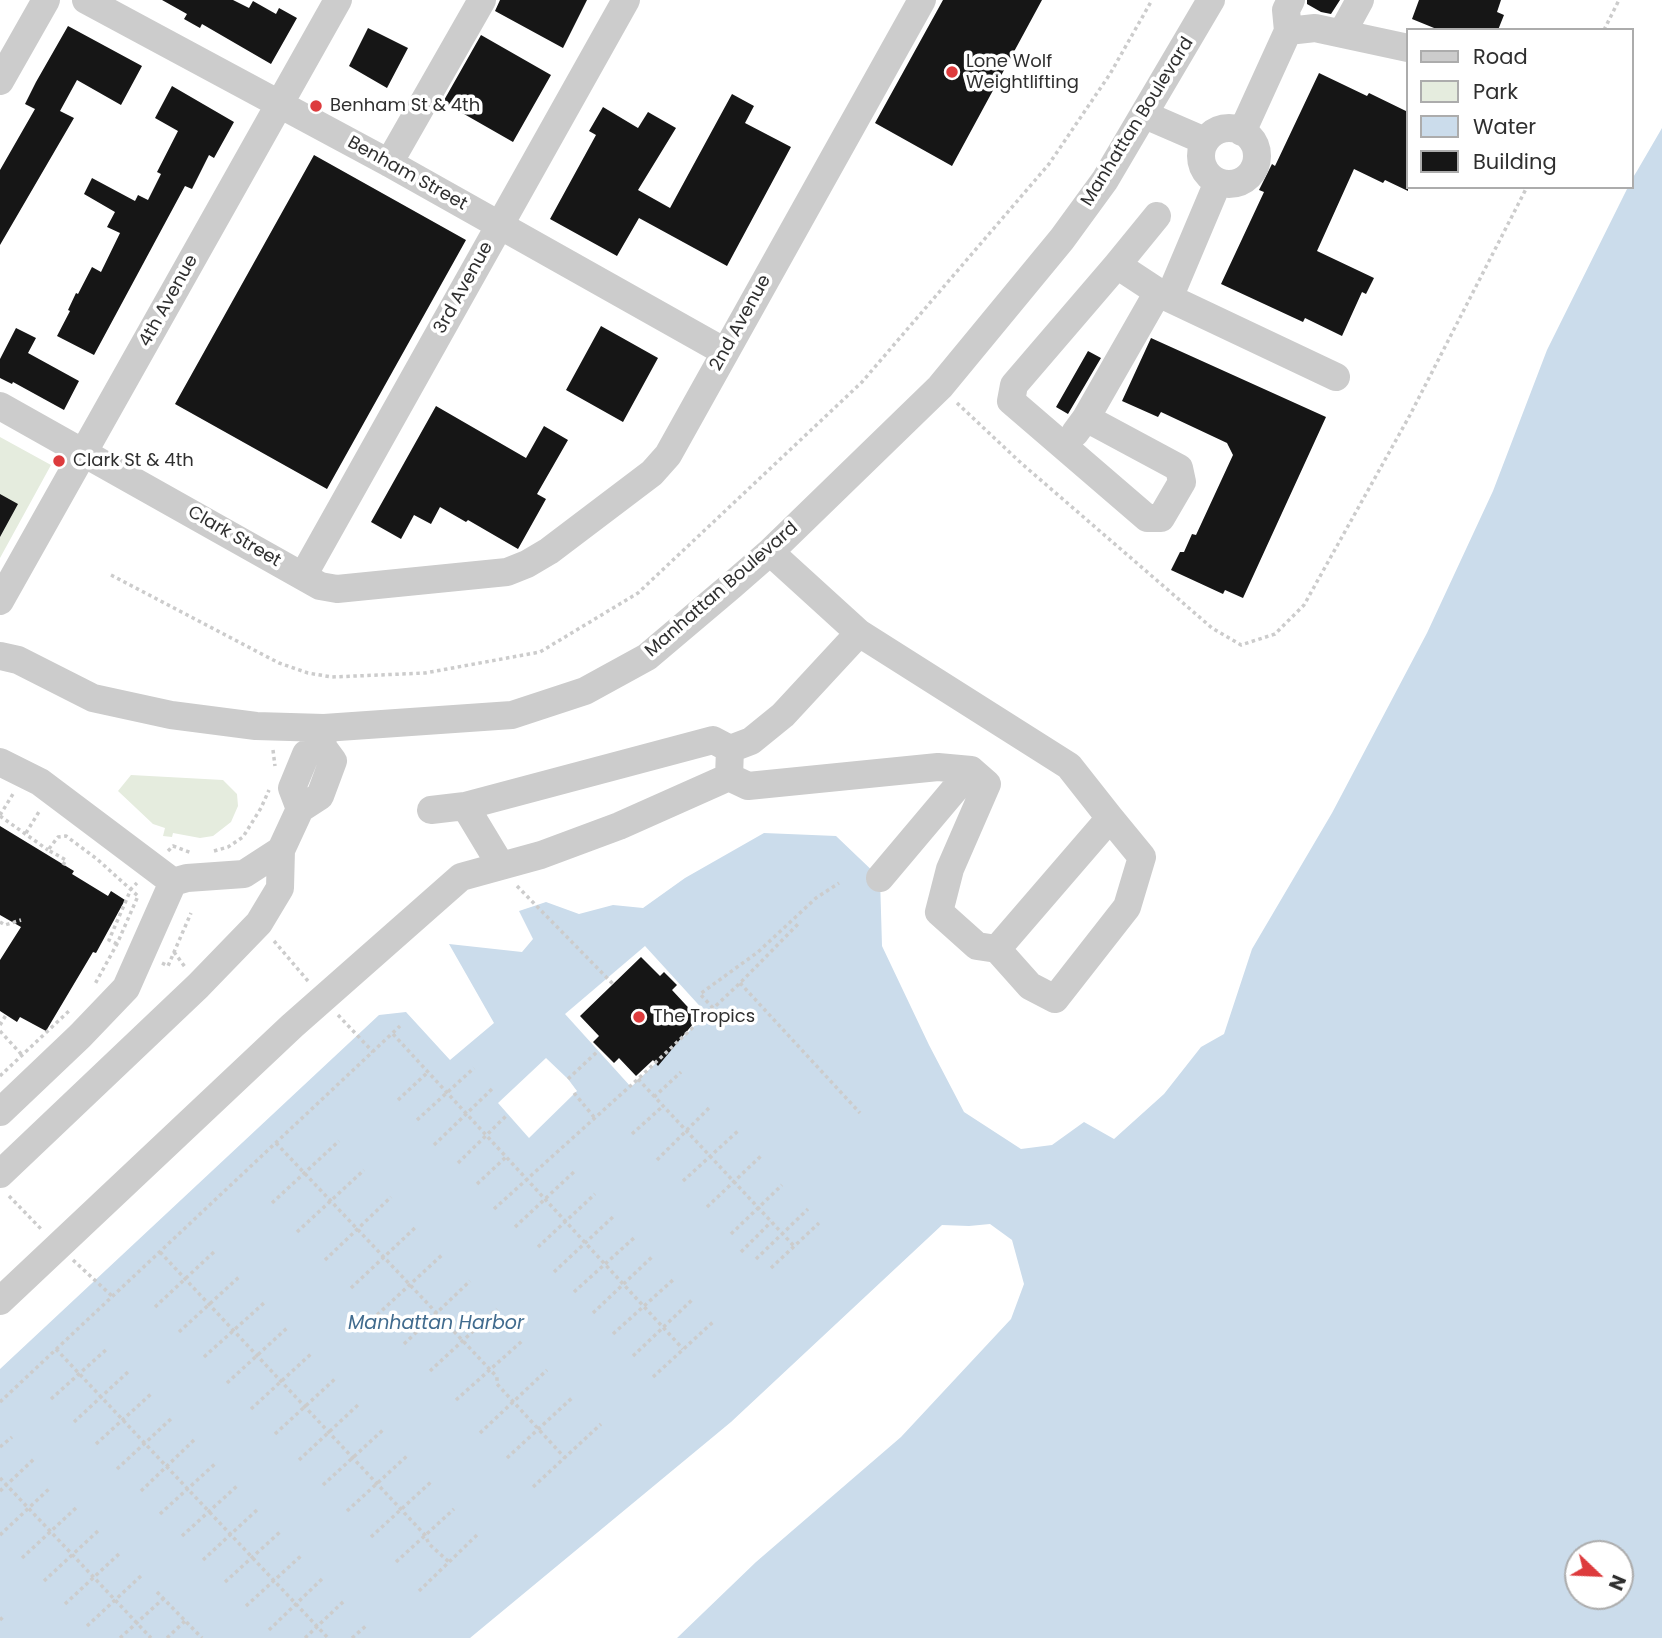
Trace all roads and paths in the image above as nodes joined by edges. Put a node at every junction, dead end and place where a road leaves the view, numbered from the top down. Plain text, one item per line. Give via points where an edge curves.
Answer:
1 (46, 0) edge
2 (86, 0) edge
3 (338, 0) edge
4 (482, 0) edge
5 (626, 0) edge
6 (1211, 0) edge
7 (1291, 0) edge
8 (1360, 0) edge
9 (1619, 0) edge
10 (915, 2) edge
11 (1605, 28) edge
12 (1288, 31) junction
13 (1342, 33) junction
14 (1406, 48) edge
15 (0, 81) edge
16 (279, 106) junction
17 (1144, 115) junction
18 (1242, 132) junction
19 (1205, 141) junction
20 (389, 163) junction
21 (1218, 182) junction
22 (1526, 189) edge
23 (1157, 216) dead end
24 (499, 225) junction
25 (1117, 265) junction
26 (1163, 295) junction
27 (725, 352) junction
28 (1336, 377) dead end
29 (940, 387) junction
30 (0, 406) edge
31 (1086, 418) junction
32 (1065, 447) junction
33 (84, 453) junction
34 (770, 552) junction
35 (488, 574) joint
36 (303, 576) junction
37 (0, 601) edge
38 (859, 633) junction
39 (0, 656) edge
40 (272, 727) junction
41 (323, 737) junction
42 (730, 749) junction
43 (276, 770) dead end
44 (971, 770) junction
45 (9, 773) edge
46 (729, 777) junction
47 (273, 781) dead end
48 (56, 805) junction
49 (465, 806) junction
50 (431, 810) dead end
51 (0, 816) edge
52 (1110, 818) junction
53 (26, 834) junction
54 (48, 850) junction
55 (281, 850) junction
56 (166, 853) dead end
57 (500, 864) junction
58 (64, 865) dead end
59 (143, 876) dead end
60 (880, 878) dead end
61 (173, 882) junction
62 (839, 883) dead end
63 (131, 889) junction
64 (526, 897) dead end
65 (123, 909) junction
66 (131, 912) junction
67 (191, 914) dead end
68 (21, 920) dead end
69 (0, 922) edge
70 (259, 923) junction
71 (799, 923) dead end
72 (116, 924) junction
73 (124, 928) junction
74 (117, 944) junction
75 (125, 947) dead end
76 (997, 949) junction
77 (174, 952) junction
78 (155, 960) dead end
79 (185, 967) dead end
80 (740, 983) junction
81 (613, 984) dead end
82 (91, 989) dead end
83 (322, 998) junction
84 (76, 1004) dead end
85 (713, 1008) junction
86 (6, 1015) dead end
87 (0, 1025) edge
88 (400, 1026) dead end
89 (0, 1031) edge
90 (393, 1034) junction
91 (598, 1051) dead end
92 (373, 1052) junction
93 (22, 1055) junction
94 (474, 1068) dead end
95 (428, 1072) junction
96 (681, 1072) dead end
97 (0, 1076) edge
98 (568, 1079) dead end
99 (638, 1079) junction
100 (492, 1089) dead end
101 (447, 1093) junction
102 (574, 1093) dead end
103 (654, 1097) junction
104 (398, 1100) dead end
105 (663, 1106) junction
106 (711, 1106) dead end
107 (0, 1112) edge
108 (860, 1112) dead end
109 (507, 1115) dead end
110 (594, 1117) junction
111 (417, 1120) dead end
112 (686, 1130) junction
113 (738, 1131) dead end
114 (632, 1133) dead end
115 (486, 1136) junction
116 (339, 1141) dead end
117 (276, 1143) junction
118 (434, 1145) dead end
119 (710, 1156) junction
120 (761, 1156) dead end
121 (506, 1157) junction
122 (657, 1160) dead end
123 (458, 1163) dead end
124 (364, 1170) dead end
125 (576, 1170) dead end
126 (305, 1173) junction
127 (0, 1174) edge
128 (683, 1181) dead end
129 (734, 1182) junction
130 (477, 1184) dead end
131 (782, 1185) dead end
132 (0, 1187) edge
133 (595, 1194) dead end
134 (391, 1197) dead end
135 (545, 1199) junction
136 (331, 1200) junction
137 (272, 1203) dead end
138 (707, 1207) dead end
139 (758, 1208) junction
140 (494, 1209) dead end
141 (808, 1209) dead end
142 (615, 1215) dead end
143 (565, 1221) junction
144 (771, 1222) junction
145 (819, 1223) dead end
146 (417, 1226) dead end
147 (515, 1227) dead end
148 (357, 1229) junction
149 (297, 1232) dead end
150 (731, 1234) dead end
151 (783, 1234) junction
152 (635, 1237) dead end
153 (585, 1243) junction
154 (794, 1246) junction
155 (58, 1247) junction
156 (538, 1247) dead end
157 (215, 1251) dead end
158 (160, 1252) junction
159 (741, 1252) dead end
160 (443, 1254) dead end
161 (653, 1256) dead end
162 (384, 1257) junction
163 (325, 1259) dead end
164 (756, 1259) dead end
165 (605, 1264) junction
166 (771, 1268) dead end
167 (554, 1272) dead end
168 (239, 1277) dead end
169 (185, 1279) junction
170 (674, 1279) dead end
171 (470, 1281) dead end
172 (624, 1284) junction
173 (410, 1285) junction
174 (351, 1288) dead end
175 (574, 1292) dead end
176 (113, 1297) junction
177 (693, 1299) dead end
178 (0, 1301) edge
179 (264, 1303) dead end
180 (209, 1304) junction
181 (644, 1306) junction
182 (155, 1307) dead end
183 (497, 1310) dead end
184 (436, 1313) junction
185 (593, 1313) dead end
186 (377, 1315) dead end
187 (713, 1322) dead end
188 (663, 1327) junction
189 (287, 1328) dead end
190 (233, 1330) junction
191 (179, 1332) dead end
192 (613, 1334) dead end
193 (463, 1341) junction
194 (522, 1341) dead end
195 (404, 1344) dead end
196 (108, 1348) dead end
197 (56, 1349) junction
198 (683, 1349) junction
199 (312, 1353) dead end
200 (257, 1356) junction
201 (633, 1356) dead end
202 (204, 1357) dead end
203 (490, 1370) junction
204 (547, 1370) dead end
205 (129, 1371) dead end
206 (430, 1371) dead end
207 (80, 1374) junction
208 (653, 1377) dead end
209 (336, 1378) dead end
210 (281, 1381) junction
211 (227, 1384) dead end
212 (150, 1394) dead end
213 (101, 1396) junction
214 (573, 1396) dead end
215 (51, 1399) dead end
216 (456, 1400) dead end
217 (513, 1401) junction
218 (0, 1402) edge
219 (360, 1403) dead end
220 (305, 1407) junction
221 (251, 1409) dead end
222 (173, 1417) dead end
223 (123, 1420) junction
224 (74, 1422) dead end
225 (601, 1424) dead end
226 (384, 1429) dead end
227 (538, 1429) junction
228 (330, 1433) junction
229 (480, 1433) dead end
230 (275, 1434) dead end
231 (12, 1437) dead end
232 (194, 1440) dead end
233 (145, 1443) junction
234 (96, 1444) dead end
235 (0, 1447) edge
236 (408, 1455) dead end
237 (353, 1458) junction
238 (507, 1458) dead end
239 (565, 1458) junction
240 (34, 1460) dead end
241 (299, 1461) dead end
242 (216, 1463) dead end
243 (167, 1466) junction
244 (117, 1469) dead end
245 (0, 1478) edge
246 (432, 1481) dead end
247 (377, 1484) junction
248 (7, 1485) junction
249 (323, 1485) dead end
250 (237, 1486) dead end
251 (51, 1487) dead end
252 (533, 1488) dead end
253 (188, 1489) junction
254 (0, 1491) edge
255 (141, 1491) dead end
256 (77, 1507) dead end
257 (29, 1508) junction
258 (258, 1509) dead end
259 (402, 1509) junction
260 (454, 1509) dead end
261 (347, 1511) dead end
262 (209, 1512) junction
263 (160, 1514) dead end
264 (99, 1530) dead end
265 (51, 1531) junction
266 (279, 1532) dead end
267 (478, 1534) dead end
268 (0, 1535) edge
269 (230, 1535) junction
270 (425, 1535) junction
271 (183, 1536) dead end
272 (371, 1537) dead end
273 (120, 1553) dead end
274 (72, 1554) junction
275 (302, 1555) dead end
276 (252, 1557) junction
277 (22, 1558) dead end
278 (204, 1560) dead end
279 (396, 1562) dead end
280 (449, 1563) junction
281 (142, 1575) dead end
282 (93, 1577) junction
283 (323, 1578) dead end
284 (44, 1580) dead end
285 (274, 1581) junction
286 (225, 1582) dead end
287 (419, 1591) dead end
288 (158, 1592) dead end
289 (164, 1598) junction
290 (115, 1600) junction
291 (344, 1601) dead end
292 (65, 1604) dead end
293 (296, 1604) junction
294 (246, 1606) dead end
295 (4, 1616) dead end
296 (0, 1620) edge
297 (185, 1621) junction
298 (136, 1623) junction
299 (367, 1625) dead end
300 (87, 1626) dead end
301 (317, 1627) junction
302 (269, 1630) dead end
303 (120, 1638) edge
304 (151, 1638) edge
305 (167, 1638) edge
306 (202, 1638) edge
307 (305, 1638) edge
308 (328, 1638) edge
309 (352, 1638) edge

1 - 15 street
2 - 16 street, Benham Street
3 - 16 street, 4th Avenue
4 - 20 street
5 - 24 street, 3rd Avenue
6 - 17 street, Manhattan Boulevard
7 - 12 street via 1286,10
8 - 13 street
9 - 11 path
10 - 27 street, 2nd Avenue
12 - 13 street via 1315,28
12 - 18 street
13 - 14 street
16 - 20 street, Benham Street
16 - 33 street, 4th Avenue
17 - 19 street
17 - 29 street, Manhattan Boulevard via 1062,239
18 - 19 street via 1218,131
18 - 21 street via 1254,146 1252,173 1236,183
19 - 21 street via 1202,165
20 - 24 street, Benham Street
21 - 26 street
22 - 29 path via 1410,415 1304,605 1275,634 1241,645 1212,628 1020,463
23 - 25 street
24 - 27 street, Benham Street
24 - 36 street, 3rd Avenue
25 - 26 street
25 - 32 street via 1014,385 1012,401
26 - 28 street
26 - 31 street
27 - 35 street, 2nd Avenue via 668,455 652,473 549,551 507,572
29 - 34 street, Manhattan Boulevard
30 - 33 street, Clark Street
31 - 32 street
31 - 32 street via 1178,468 1182,482 1161,517 1147,518
33 - 36 street, Clark Street
33 - 37 street, 4th Avenue
34 - 38 street
34 - 41 street, Manhattan Boulevard via 647,657 585,691 512,715
35 - 36 street, Clark Street via 337,589
38 - 42 street via 783,715 751,741
38 - 52 street via 1069,766
39 - 40 street, Manhattan Boulevard via 18,660 93,698 171,715
40 - 41 street, Manhattan Boulevard
40 - 43 path
41 - 55 street via 333,761 320,796 300,809
42 - 46 street
42 - 49 street via 713,740
44 - 46 street via 938,767 748,786
44 - 60 street
44 - 76 street via 987,784 950,869 939,912 976,946
45 - 48 street via 40,782
45 - 51 path
46 - 57 street via 619,826 541,855
47 - 56 path via 243,837 228,848 191,853 173,846
48 - 53 path
48 - 61 street
49 - 50 street
49 - 57 street
51 - 53 path
52 - 76 street
52 - 76 street via 1142,858 1127,907 1055,999 1030,986
53 - 54 path
54 - 58 path via 66,860
54 - 63 path via 58,837 70,838
55 - 61 street via 244,874
55 - 70 street via 280,888
57 - 83 street via 461,877 447,887
59 - 63 path
61 - 107 street via 126,988
62 - 85 path via 700,994
63 - 65 path
63 - 66 path via 138,896
64 - 81 path
65 - 66 path
65 - 72 path
66 - 73 path
67 - 77 path
68 - 69 path
70 - 83 path
70 - 127 street
71 - 80 path
72 - 73 path
72 - 74 path via 110,940
73 - 74 path
74 - 75 path
74 - 82 path
77 - 78 path via 168,966
77 - 79 path
80 - 85 path
80 - 108 path
83 - 92 path
83 - 155 street
84 - 93 path
85 - 99 path
86 - 87 path
88 - 90 path
89 - 93 path
90 - 92 path
90 - 95 path
91 - 98 path
92 - 117 path
93 - 97 path
94 - 101 path
95 - 101 path
95 - 104 path
96 - 103 path
99 - 103 path
99 - 110 path
100 - 118 path
101 - 111 path
101 - 115 path
102 - 110 path
103 - 105 path
105 - 112 path
105 - 114 path
106 - 112 path
109 - 115 path
110 - 140 path
112 - 119 path
112 - 122 path
113 - 119 path
115 - 121 path
115 - 123 path
116 - 126 path
117 - 126 path
117 - 158 path
119 - 128 path
119 - 129 path
120 - 129 path
121 - 130 path
121 - 135 path
124 - 136 path
125 - 135 path
126 - 136 path
126 - 137 path
129 - 138 path
129 - 139 path
131 - 139 path
132 - 155 path
133 - 143 path
134 - 148 path
135 - 143 path
135 - 147 path
136 - 148 path
136 - 149 path
139 - 144 path
139 - 150 path
141 - 151 path
142 - 153 path
143 - 153 path
143 - 156 path
144 - 151 path
144 - 159 path
145 - 154 path
146 - 162 path
148 - 162 path
148 - 163 path
151 - 154 path
151 - 164 path
152 - 165 path
153 - 165 path
153 - 167 path
154 - 166 path
155 - 176 path
155 - 178 street
157 - 169 path
158 - 169 path
158 - 176 path
160 - 173 path
161 - 172 path
162 - 173 path
162 - 174 path
165 - 172 path
165 - 175 path
168 - 180 path
169 - 180 path
169 - 182 path
170 - 181 path
171 - 184 path
172 - 181 path
172 - 185 path
173 - 184 path
173 - 186 path
176 - 197 path
177 - 188 path
179 - 190 path
180 - 190 path
180 - 191 path
181 - 188 path
181 - 192 path
183 - 193 path
184 - 193 path
184 - 195 path
187 - 198 path
188 - 198 path
188 - 201 path
189 - 200 path
190 - 200 path
190 - 202 path
193 - 203 path
193 - 206 path
194 - 203 path
196 - 207 path
197 - 207 path
197 - 218 path
198 - 208 path
199 - 210 path
200 - 210 path
200 - 211 path
203 - 216 path
203 - 217 path
204 - 217 path
205 - 213 path
207 - 213 path
207 - 215 path
209 - 220 path
210 - 220 path
210 - 221 path
212 - 223 path
213 - 223 path
213 - 224 path
214 - 227 path
217 - 227 path
217 - 229 path
219 - 228 path
220 - 228 path
220 - 230 path
222 - 233 path
223 - 233 path
223 - 234 path
225 - 239 path
226 - 237 path
227 - 238 path
227 - 239 path
228 - 237 path
228 - 241 path
231 - 235 path
232 - 243 path
233 - 243 path
233 - 244 path
236 - 247 path
237 - 247 path
237 - 249 path
239 - 252 path
240 - 248 path
242 - 253 path
243 - 253 path
243 - 255 path
245 - 248 path
246 - 259 path
247 - 259 path
247 - 261 path
248 - 254 path
248 - 257 path
250 - 262 path
251 - 257 path
253 - 262 path
253 - 263 path
256 - 265 path
257 - 265 path
257 - 268 path
258 - 269 path
259 - 270 path
259 - 272 path
260 - 270 path
262 - 269 path
262 - 271 path
264 - 274 path
265 - 274 path
265 - 277 path
266 - 276 path
267 - 280 path
269 - 276 path
269 - 278 path
270 - 279 path
270 - 280 path
273 - 282 path
274 - 282 path
274 - 284 path
275 - 285 path
276 - 285 path
276 - 286 path
280 - 287 path
281 - 290 path
282 - 290 path
282 - 292 path
283 - 293 path
285 - 293 path
285 - 294 path
288 - 289 path
289 - 297 path
289 - 298 path
290 - 298 path
290 - 300 path
291 - 301 path
293 - 301 path
293 - 302 path
295 - 296 path
297 - 305 path
297 - 306 path
298 - 303 path
298 - 304 path
299 - 309 path
301 - 307 path
301 - 308 path

